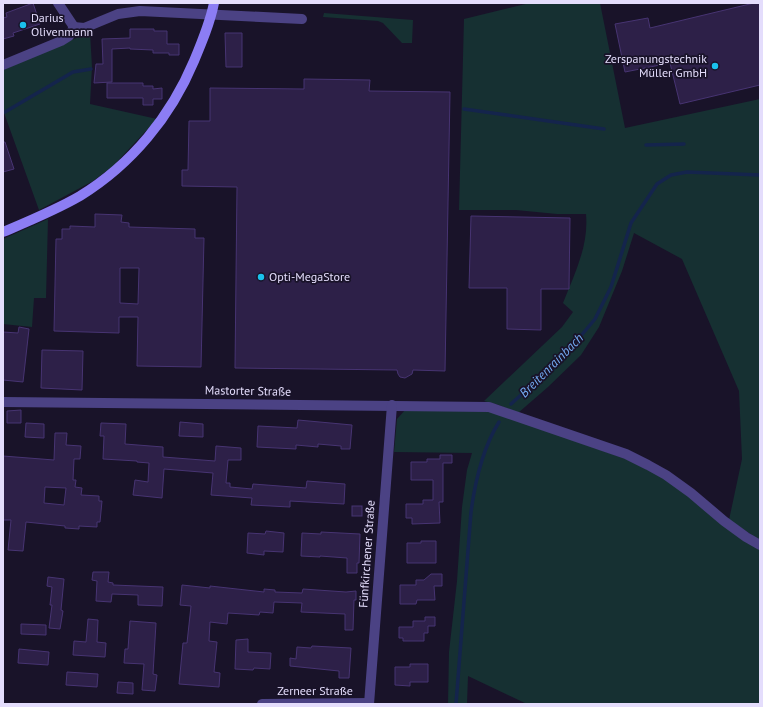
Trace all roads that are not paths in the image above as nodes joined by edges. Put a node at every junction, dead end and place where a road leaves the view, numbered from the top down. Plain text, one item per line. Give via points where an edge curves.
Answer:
1 (58, 3) edge
2 (214, 3) edge
3 (212, 15) junction
4 (302, 19) dead end
5 (74, 27) junction
6 (3, 66) edge
7 (3, 232) edge
8 (3, 402) edge
9 (392, 405) junction
10 (760, 545) edge
11 (262, 704) edge
12 (369, 704) edge

1 - 5 street
2 - 3 street
3 - 4 street
3 - 5 street via 140,11 118,14 84,28
3 - 7 street via 178,96 152,132 125,161 80,196
5 - 6 street via 69,36 61,41
8 - 9 street, Mastorter Straße
9 - 10 street, Mastorter Straße via 486,406 626,454 666,475 724,521
9 - 12 street, Fünfkirchener Straße
11 - 12 street, Zerneer Straße

